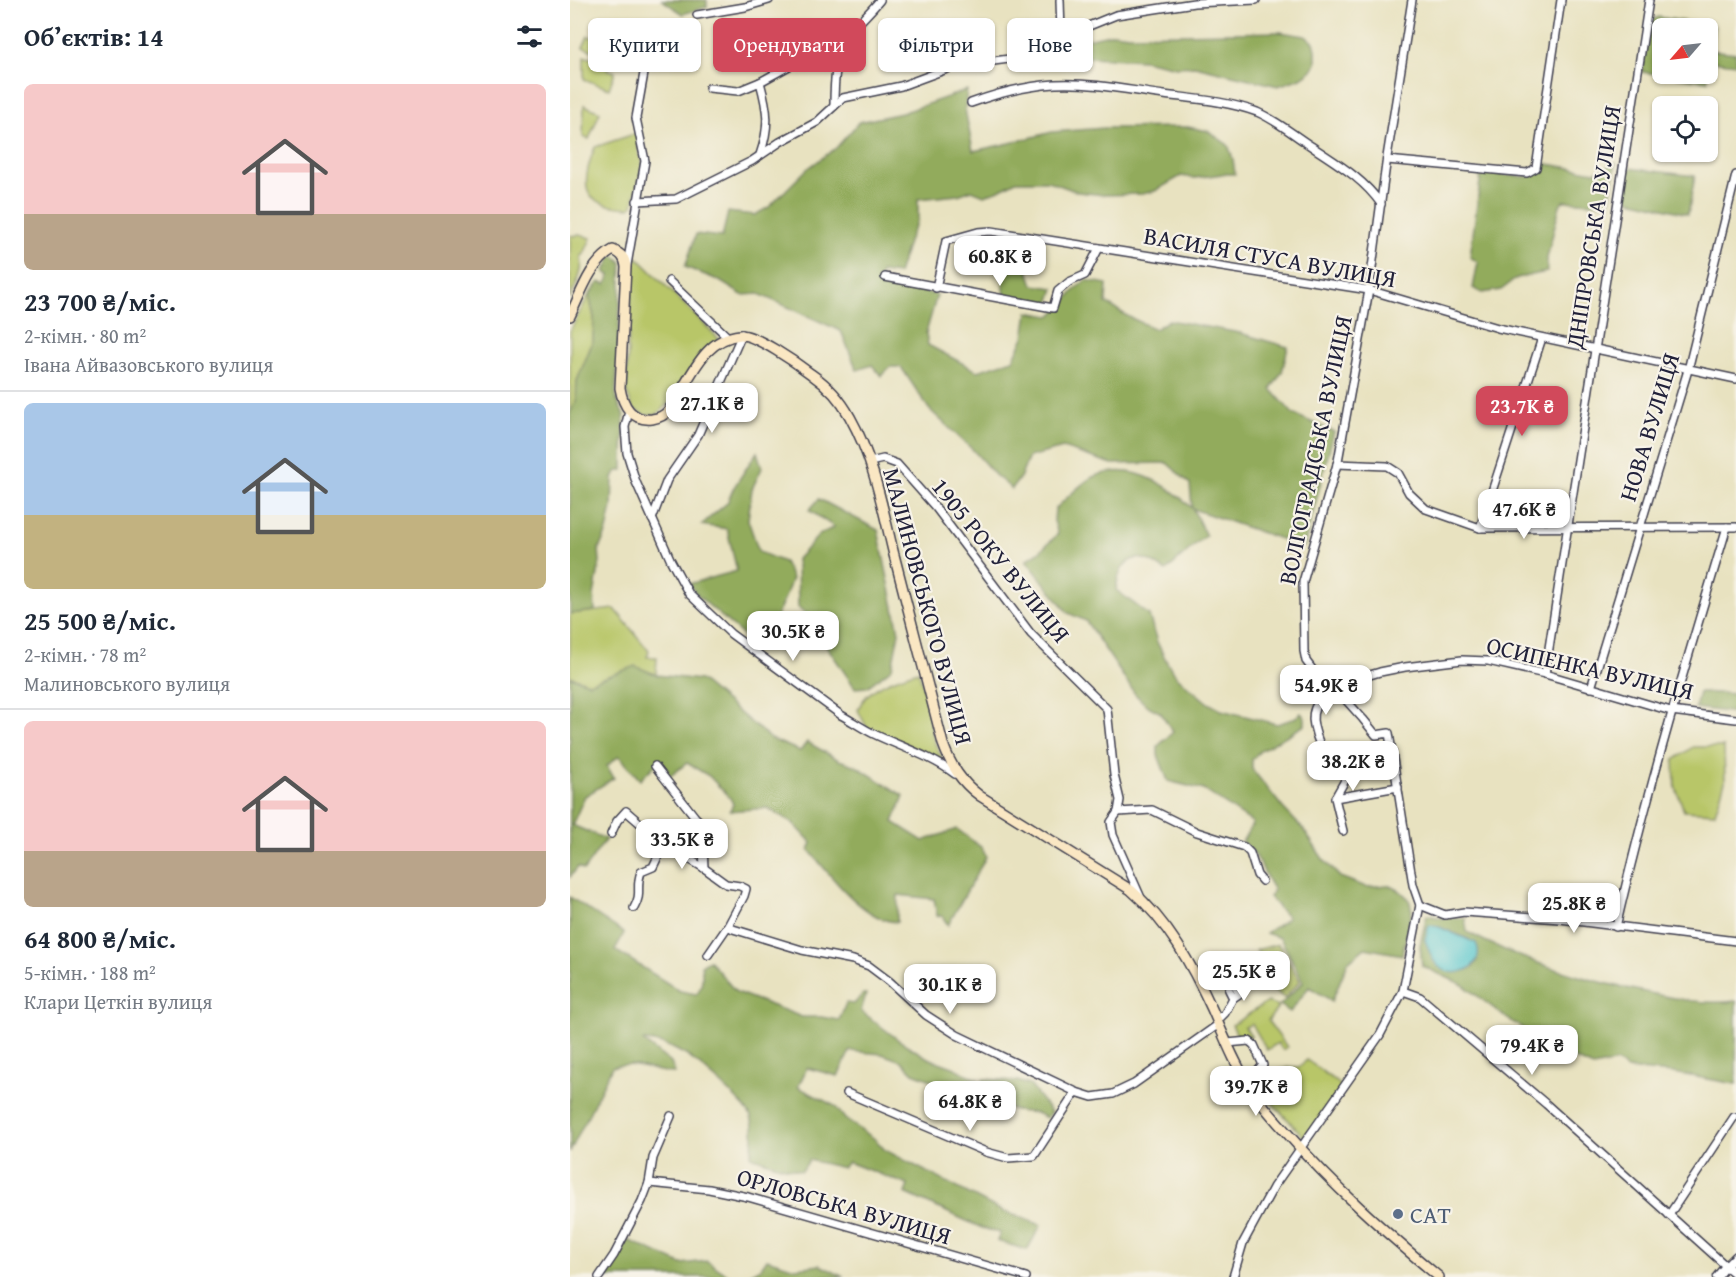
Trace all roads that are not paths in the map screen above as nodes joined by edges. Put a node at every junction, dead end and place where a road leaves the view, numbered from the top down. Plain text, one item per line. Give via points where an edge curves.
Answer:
1 (769, 0) edge
2 (880, 0) edge
3 (1060, 0) edge
4 (1256, 0) edge
5 (1412, 0) edge
6 (1561, 0) edge
7 (1649, 0) edge
8 (697, 15) dead end
9 (863, 18) edge
10 (1061, 18) edge
11 (1093, 24) edge
12 (1007, 59) edge
13 (644, 72) edge
14 (778, 72) edge
15 (836, 72) edge
16 (760, 82) junction
17 (709, 88) dead end
18 (971, 103) dead end
19 (834, 106) junction
20 (760, 155) junction
21 (1387, 160) junction
22 (1736, 175) edge
23 (637, 201) junction
24 (1381, 204) junction
25 (1099, 248) junction
26 (626, 276) junction
27 (885, 277) dead end
28 (669, 281) dead end
29 (936, 288) junction
30 (1369, 290) junction
31 (570, 316) edge
32 (742, 334) junction
33 (729, 338) junction
34 (1542, 338) junction
35 (1595, 348) junction
36 (1688, 370) junction
37 (1736, 379) edge
38 (629, 411) junction
39 (870, 462) junction
40 (1336, 464) junction
41 (652, 519) junction
42 (1727, 527) junction
43 (1736, 527) edge
44 (1480, 528) junction
45 (1568, 528) junction
46 (1639, 528) junction
47 (1545, 674) junction
48 (1330, 687) junction
49 (1591, 688) junction
50 (1671, 711) junction
51 (1736, 719) edge
52 (1320, 745) dead end
53 (1343, 759) dead end
54 (655, 766) dead end
55 (957, 775) junction
56 (1398, 787) junction
57 (1335, 798) junction
58 (1118, 812) junction
59 (1343, 831) dead end
60 (611, 834) dead end
61 (664, 844) junction
62 (704, 868) junction
63 (1262, 881) dead end
64 (1142, 900) junction
65 (1420, 905) junction
66 (634, 908) dead end
67 (728, 926) junction
68 (1616, 927) junction
69 (1736, 941) edge
70 (708, 955) dead end
71 (1196, 977) junction
72 (1226, 977) dead end
73 (1232, 988) dead end
74 (1403, 991) junction
75 (1218, 1023) junction
76 (1227, 1043) junction
77 (1245, 1079) junction
78 (1076, 1092) junction
79 (847, 1093) dead end
80 (671, 1116) dead end
81 (1734, 1117) dead end
82 (1301, 1149) junction
83 (649, 1183) junction
84 (1669, 1215) junction
85 (1736, 1256) edge
86 (1237, 1264) junction
87 (1726, 1266) junction
88 (1736, 1274) edge
89 (599, 1277) edge
90 (1026, 1277) edge
91 (1233, 1277) edge
92 (1242, 1277) edge
93 (1439, 1277) edge
94 (1717, 1277) edge

1 - 8 street
2 - 9 street
3 - 10 street
4 - 11 street via 1194,3 1116,15
5 - 21 street, ВОЛГОГРАДСЬКА ВУЛИЦЯ
6 - 21 street via 1536,168 1527,173
7 - 35 street, ДНІПРОВСЬКА ВУЛИЦЯ
12 - 19 street via 955,66 901,86 843,98
13 - 23 street via 636,118 645,161
14 - 16 street
15 - 19 street
16 - 17 street via 738,91
16 - 20 street via 768,131
18 - 24 street via 1023,88 1057,84 1221,102 1276,123 1344,168
19 - 20 street via 817,122
20 - 23 street via 676,199
21 - 24 street, ВОЛГОГРАДСЬКА ВУЛИЦЯ
22 - 36 street, НОВА ВУЛИЦЯ
23 - 26 street
24 - 30 street, ВОЛГОГРАДСЬКА ВУЛИЦЯ
25 - 29 street via 1085,275 1058,291 1053,308
25 - 29 street, ВАСИЛЯ СТУСА ВУЛИЦЯ via 978,232 946,241
25 - 30 street, ВАСИЛЯ СТУСА ВУЛИЦЯ
26 - 31 main road via 621,254 612,250 603,256
26 - 38 main road via 620,388
27 - 29 street
28 - 33 street
30 - 34 street, ВАСИЛЯ СТУСА ВУЛИЦЯ
30 - 40 street, ВОЛГОГРАДСЬКА ВУЛИЦЯ
32 - 33 main road
32 - 39 main road, МАЛИНОВСЬКОГО ВУЛИЦЯ via 789,358 821,381 849,415
32 - 41 street via 698,435 667,480
33 - 38 main road via 711,348 663,415 646,419
34 - 35 street, ВАСИЛЯ СТУСА ВУЛИЦЯ
34 - 44 street
35 - 36 street, ВАСИЛЯ СТУСА ВУЛИЦЯ
35 - 45 street, ДНІПРОВСЬКА ВУЛИЦЯ
36 - 37 street, ВАСИЛЯ СТУСА ВУЛИЦЯ
36 - 46 street, НОВА ВУЛИЦЯ
38 - 41 street via 625,427 627,453
39 - 55 main road, МАЛИНОВСЬКОГО ВУЛИЦЯ via 943,744
39 - 58 street, 1905 РОКУ ВУЛИЦЯ via 883,459 897,464 936,507 1031,634 1107,709 1120,800
40 - 44 street via 1387,466 1398,472 1409,493 1426,509
40 - 48 street, ВОЛГОГРАДСЬКА ВУЛИЦЯ via 1302,591 1306,661
41 - 55 street via 689,594 731,634 841,715
42 - 43 street
42 - 46 street
42 - 50 street
44 - 45 street
45 - 46 street
45 - 47 street, ДНІПРОВСЬКА ВУЛИЦЯ
46 - 49 street, НОВА ВУЛИЦЯ
47 - 48 street, ОСИПЕНКА ВУЛИЦЯ via 1488,661 1461,660 1380,672
47 - 49 street, ОСИПЕНКА ВУЛИЦЯ
48 - 52 street via 1315,704 1312,727
48 - 56 street, ВОЛГОГРАДСЬКА ВУЛИЦЯ via 1376,735 1389,734
49 - 50 street, ОСИПЕНКА ВУЛИЦЯ
50 - 51 street, ОСИПЕНКА ВУЛИЦЯ
50 - 68 street
53 - 57 street via 1348,775
54 - 62 street via 702,824
55 - 64 main road, МАЛИНОВСЬКОГО ВУЛИЦЯ via 980,796
56 - 57 street
56 - 65 street via 1413,885
57 - 59 street
58 - 63 street via 1152,810 1197,832 1244,847
58 - 64 street, 1905 РОКУ ВУЛИЦЯ via 1112,822 1113,835
60 - 61 street via 626,811
61 - 62 street
61 - 66 street via 653,867 641,872 637,882 640,898
62 - 67 street via 726,884 746,890
64 - 71 main road, МАЛИНОВСЬКОГО ВУЛИЦЯ via 1169,932
65 - 68 street via 1445,915 1464,912
65 - 74 street
67 - 70 street
67 - 78 street via 796,949 869,966 926,1015 957,1035
68 - 69 street
71 - 72 street
71 - 75 main road, МАЛИНОВСЬКОГО ВУЛИЦЯ
73 - 75 street via 1233,998
74 - 82 street via 1380,1035
74 - 84 street via 1420,997
75 - 76 main road, МАЛИНОВСЬКОГО ВУЛИЦЯ
75 - 78 street via 1134,1084 1113,1094 1092,1097
76 - 77 main road, МАЛИНОВСЬКОГО ВУЛИЦЯ
76 - 77 street via 1249,1041 1254,1045 1263,1065
77 - 82 main road, МАЛИНОВСЬКОГО ВУЛИЦЯ
78 - 79 street via 1034,1156 1008,1158
80 - 83 street via 653,1158
81 - 84 street
82 - 86 street via 1259,1212
82 - 93 main road, МАЛИНОВСЬКОГО ВУЛИЦЯ via 1364,1213
83 - 89 street
83 - 90 street, ОРЛОВСЬКА ВУЛИЦЯ via 748,1197
84 - 87 street
85 - 87 street
86 - 91 street
86 - 92 street
87 - 88 street
87 - 94 street

